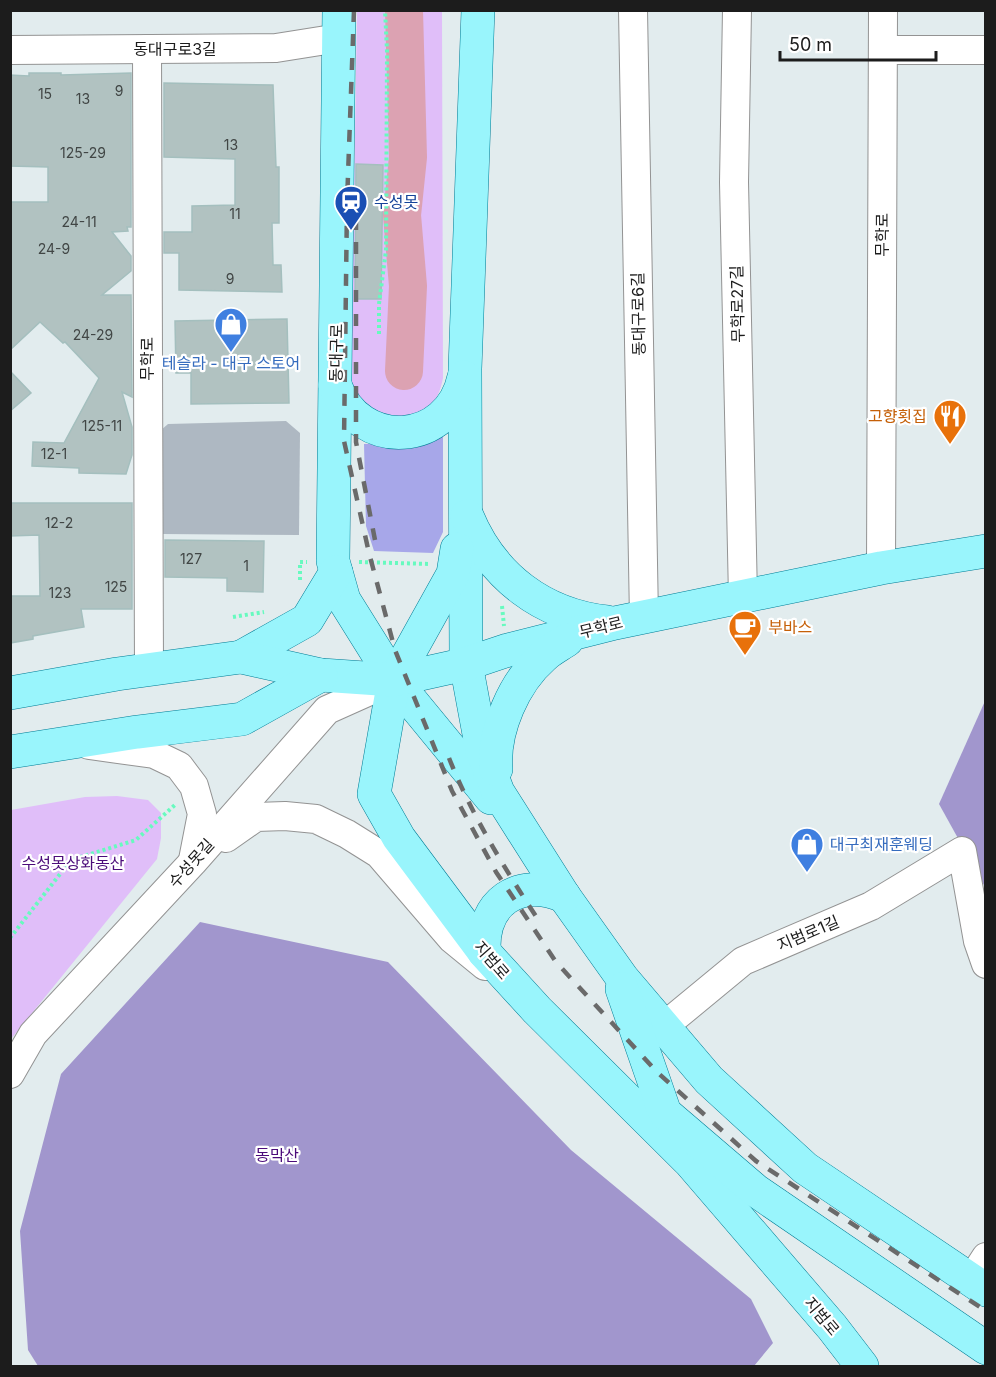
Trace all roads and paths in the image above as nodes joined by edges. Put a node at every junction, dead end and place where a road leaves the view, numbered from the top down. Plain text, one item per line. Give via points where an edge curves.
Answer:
1 (385, 10) edge
2 (478, 10) edge
3 (633, 10) edge
4 (737, 10) edge
5 (883, 10) edge
6 (339, 24) edge
7 (147, 49) junction
8 (10, 50) edge
9 (883, 50) junction
10 (986, 50) edge
11 (379, 334) dead end
12 (465, 369) junction
13 (335, 385) junction
14 (464, 509) junction
15 (986, 551) edge
16 (300, 562) dead end
17 (881, 568) junction
18 (336, 572) junction
19 (300, 588) dead end
20 (743, 597) junction
21 (271, 611) dead end
22 (232, 617) dead end
23 (629, 620) junction
24 (580, 632) junction
25 (241, 657) junction
26 (466, 664) junction
27 (149, 670) junction
28 (321, 675) junction
29 (394, 680) junction
30 (10, 693) edge
31 (71, 742) junction
32 (10, 752) edge
33 (498, 792) junction
34 (176, 803) dead end
35 (541, 858) junction
36 (193, 862) junction
37 (564, 896) junction
38 (10, 938) edge
39 (484, 952) junction
40 (986, 964) edge
41 (615, 969) junction
42 (537, 1010) junction
43 (663, 1027) junction
44 (10, 1074) edge
45 (981, 1276) edge
46 (986, 1348) edge
47 (861, 1366) edge

1 - 11 path via 386,250
2 - 12 main road
3 - 23 street, 동대구로6길
4 - 20 street, 무학로27길 via 734,182
5 - 9 street, 무학로
6 - 7 street, 동대구로3길 via 276,48
6 - 13 main road, 동대구로
7 - 8 street, 동대구로3길
7 - 27 street, 무학로
9 - 10 street
9 - 17 street, 무학로
12 - 13 main road via 461,389 447,412 424,428 406,432 387,432 362,422 343,402
12 - 14 main road
13 - 18 main road, 동대구로
14 - 23 main road via 485,551 499,569 537,600 588,620
14 - 26 main road
14 - 29 main road, 지범로 via 453,574
15 - 17 main road, 무학로
16 - 19 path
17 - 20 main road, 무학로
18 - 25 main road via 307,620
18 - 29 main road, 동대구로 via 344,600
20 - 23 main road, 무학로
21 - 22 path
23 - 24 main road, 무학로
24 - 26 main road, 무학로
24 - 33 main road via 543,656 516,690 498,739
25 - 27 main road, 무학로
25 - 28 main road, 무학로
26 - 29 main road, 무학로
26 - 33 main road via 482,750
27 - 30 main road, 무학로
28 - 29 main road, 무학로
28 - 31 main road via 242,719
29 - 35 main road
29 - 36 street, 수성못길 via 327,710
29 - 39 main road, 지범로 via 374,795 399,838
31 - 32 main road
31 - 36 street via 154,754 179,766 194,786 202,814
33 - 35 main road
34 - 38 path via 136,840 70,860
35 - 37 main road
36 - 42 street via 256,817 316,819 379,854 452,939
36 - 44 street, 수성못길 via 33,1034
37 - 39 main road via 535,888 506,898 487,922
37 - 41 main road
39 - 42 main road, 지범로
40 - 43 street, 지범로1길 via 978,941 962,851 871,906 743,961
41 - 43 main road
41 - 46 main road via 665,1113 755,1190
42 - 47 main road, 지범로 via 690,1162
43 - 45 main road via 709,1080 805,1168

